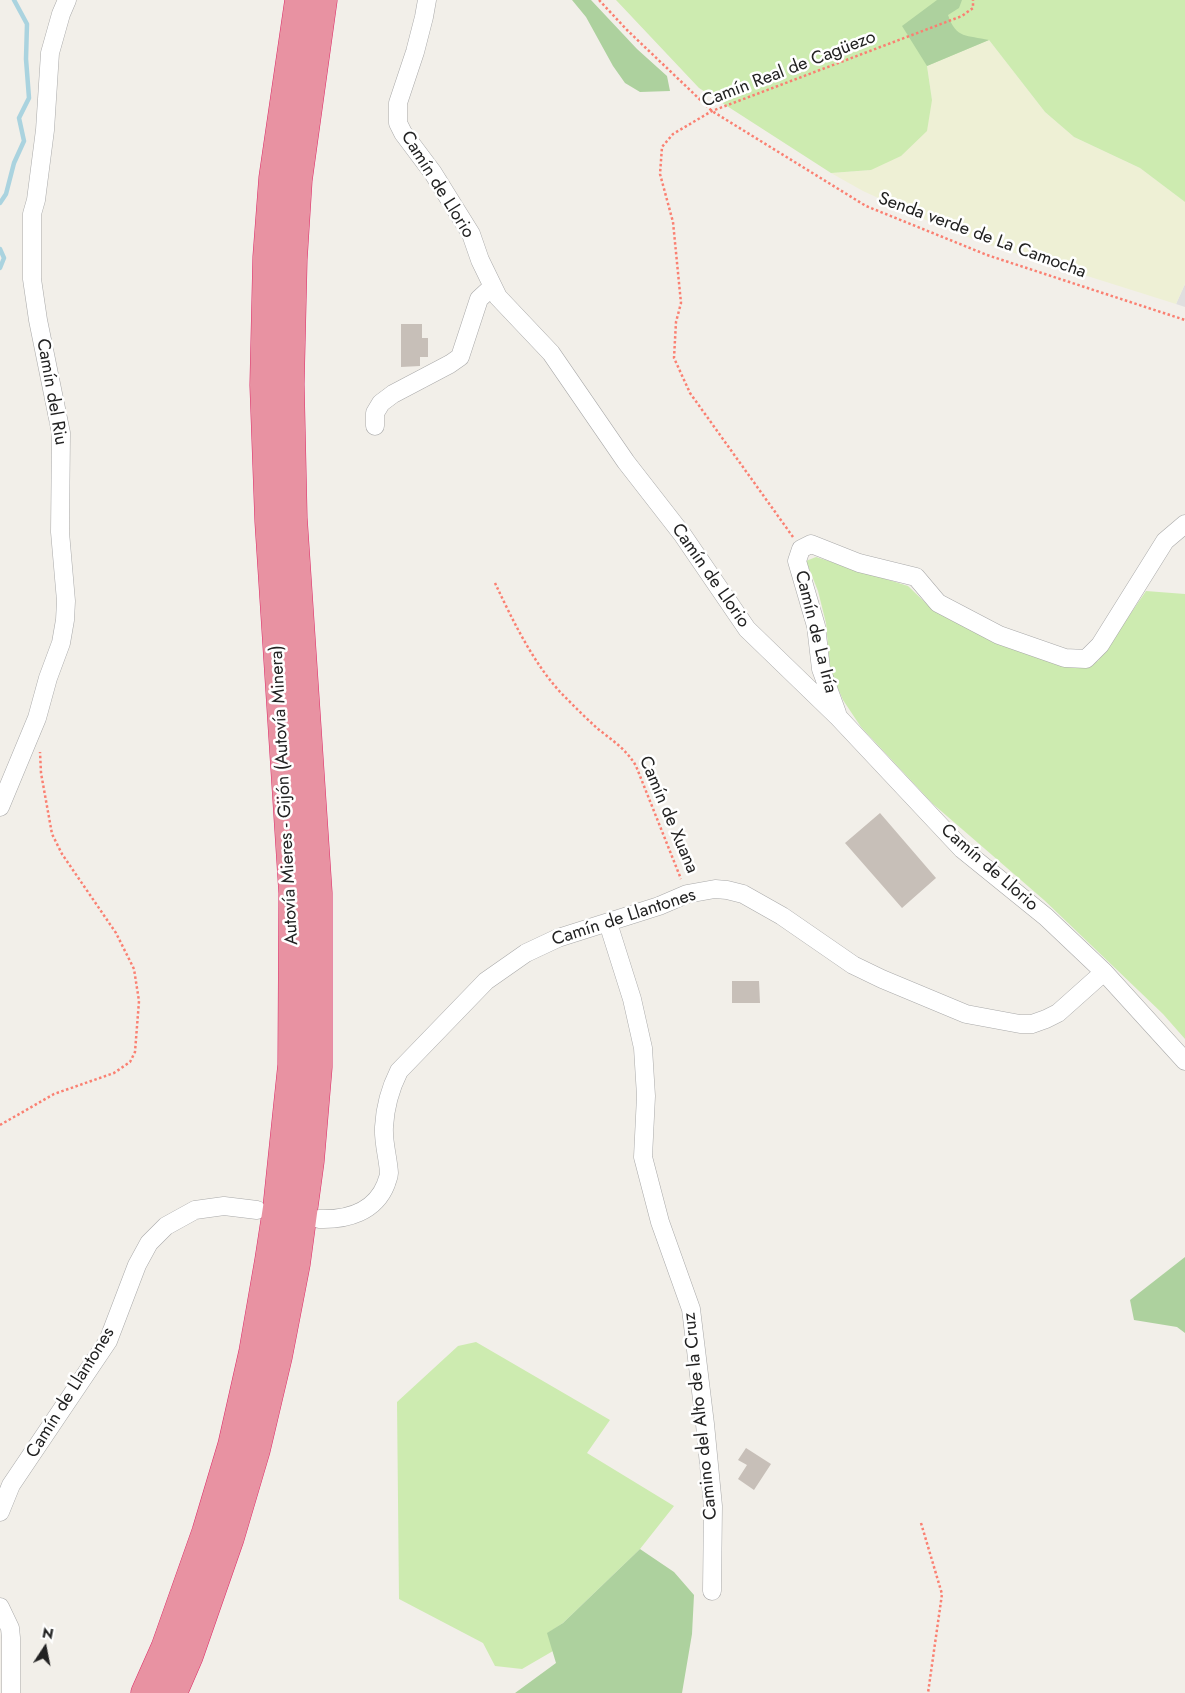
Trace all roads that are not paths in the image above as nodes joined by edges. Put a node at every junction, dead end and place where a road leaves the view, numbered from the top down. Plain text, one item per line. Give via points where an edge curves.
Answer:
1 (67, 0) edge
2 (299, 0) edge
3 (323, 0) edge
4 (427, 0) edge
5 (492, 288) junction
6 (374, 426) dead end
7 (1185, 524) edge
8 (839, 718) junction
9 (0, 807) edge
10 (608, 923) junction
11 (1104, 972) junction
12 (1185, 1061) edge
13 (257, 1210) dead end
14 (319, 1219) dead end
15 (0, 1512) edge
16 (712, 1591) dead end
17 (0, 1607) edge
18 (10, 1693) edge
19 (145, 1693) edge
20 (173, 1693) edge

1 - 9 street, Camín del Riu via 50,53 45,130 32,214 32,279 61,433 60,532 66,601 61,643 37,718
2 - 19 highway, Autovía Mieres - Gijón (Autovía Minera) via 273,178 267,257 264,385 269,521 293,893 292,1065 269,1260 232,1445 206,1532 165,1648
3 - 20 highway, Autovía Mieres - Gijón (Autovía Minera) via 298,180 290,384 293,518 318,893 318,1067 304,1212 278,1357 256,1450 230,1538
4 - 5 street, Camín de Llorio via 415,52 398,103 398,123 471,234
5 - 6 street via 479,298 460,357 381,403 375,413
5 - 8 street, Camín de Llorio via 551,353 747,629
7 - 8 street, Camín de La Iría via 1165,542 1100,645 1086,659 1065,658 999,635 938,603 916,578 859,563 811,544 801,549 797,562 816,626 821,669
8 - 11 street, Camín de Llorio via 962,849 1046,917
10 - 11 street, Camín de Llantones via 688,894 714,889 744,894 853,965 882,979 966,1014 1020,1024 1032,1024 1058,1013
10 - 14 street, Camín de Llantones via 526,953 486,981 398,1071 386,1108 384,1129 389,1175 382,1193 368,1208 352,1216
10 - 16 street, Camino del Alto de la Cruz via 632,999 642,1048 646,1096 643,1157 660,1222 691,1309 713,1506
11 - 12 street, Camín de Llorio
13 - 15 street, Camín de Llantones via 224,1206 195,1210 166,1226 149,1243 136,1265 108,1341 12,1485
17 - 18 street via 10,1628

